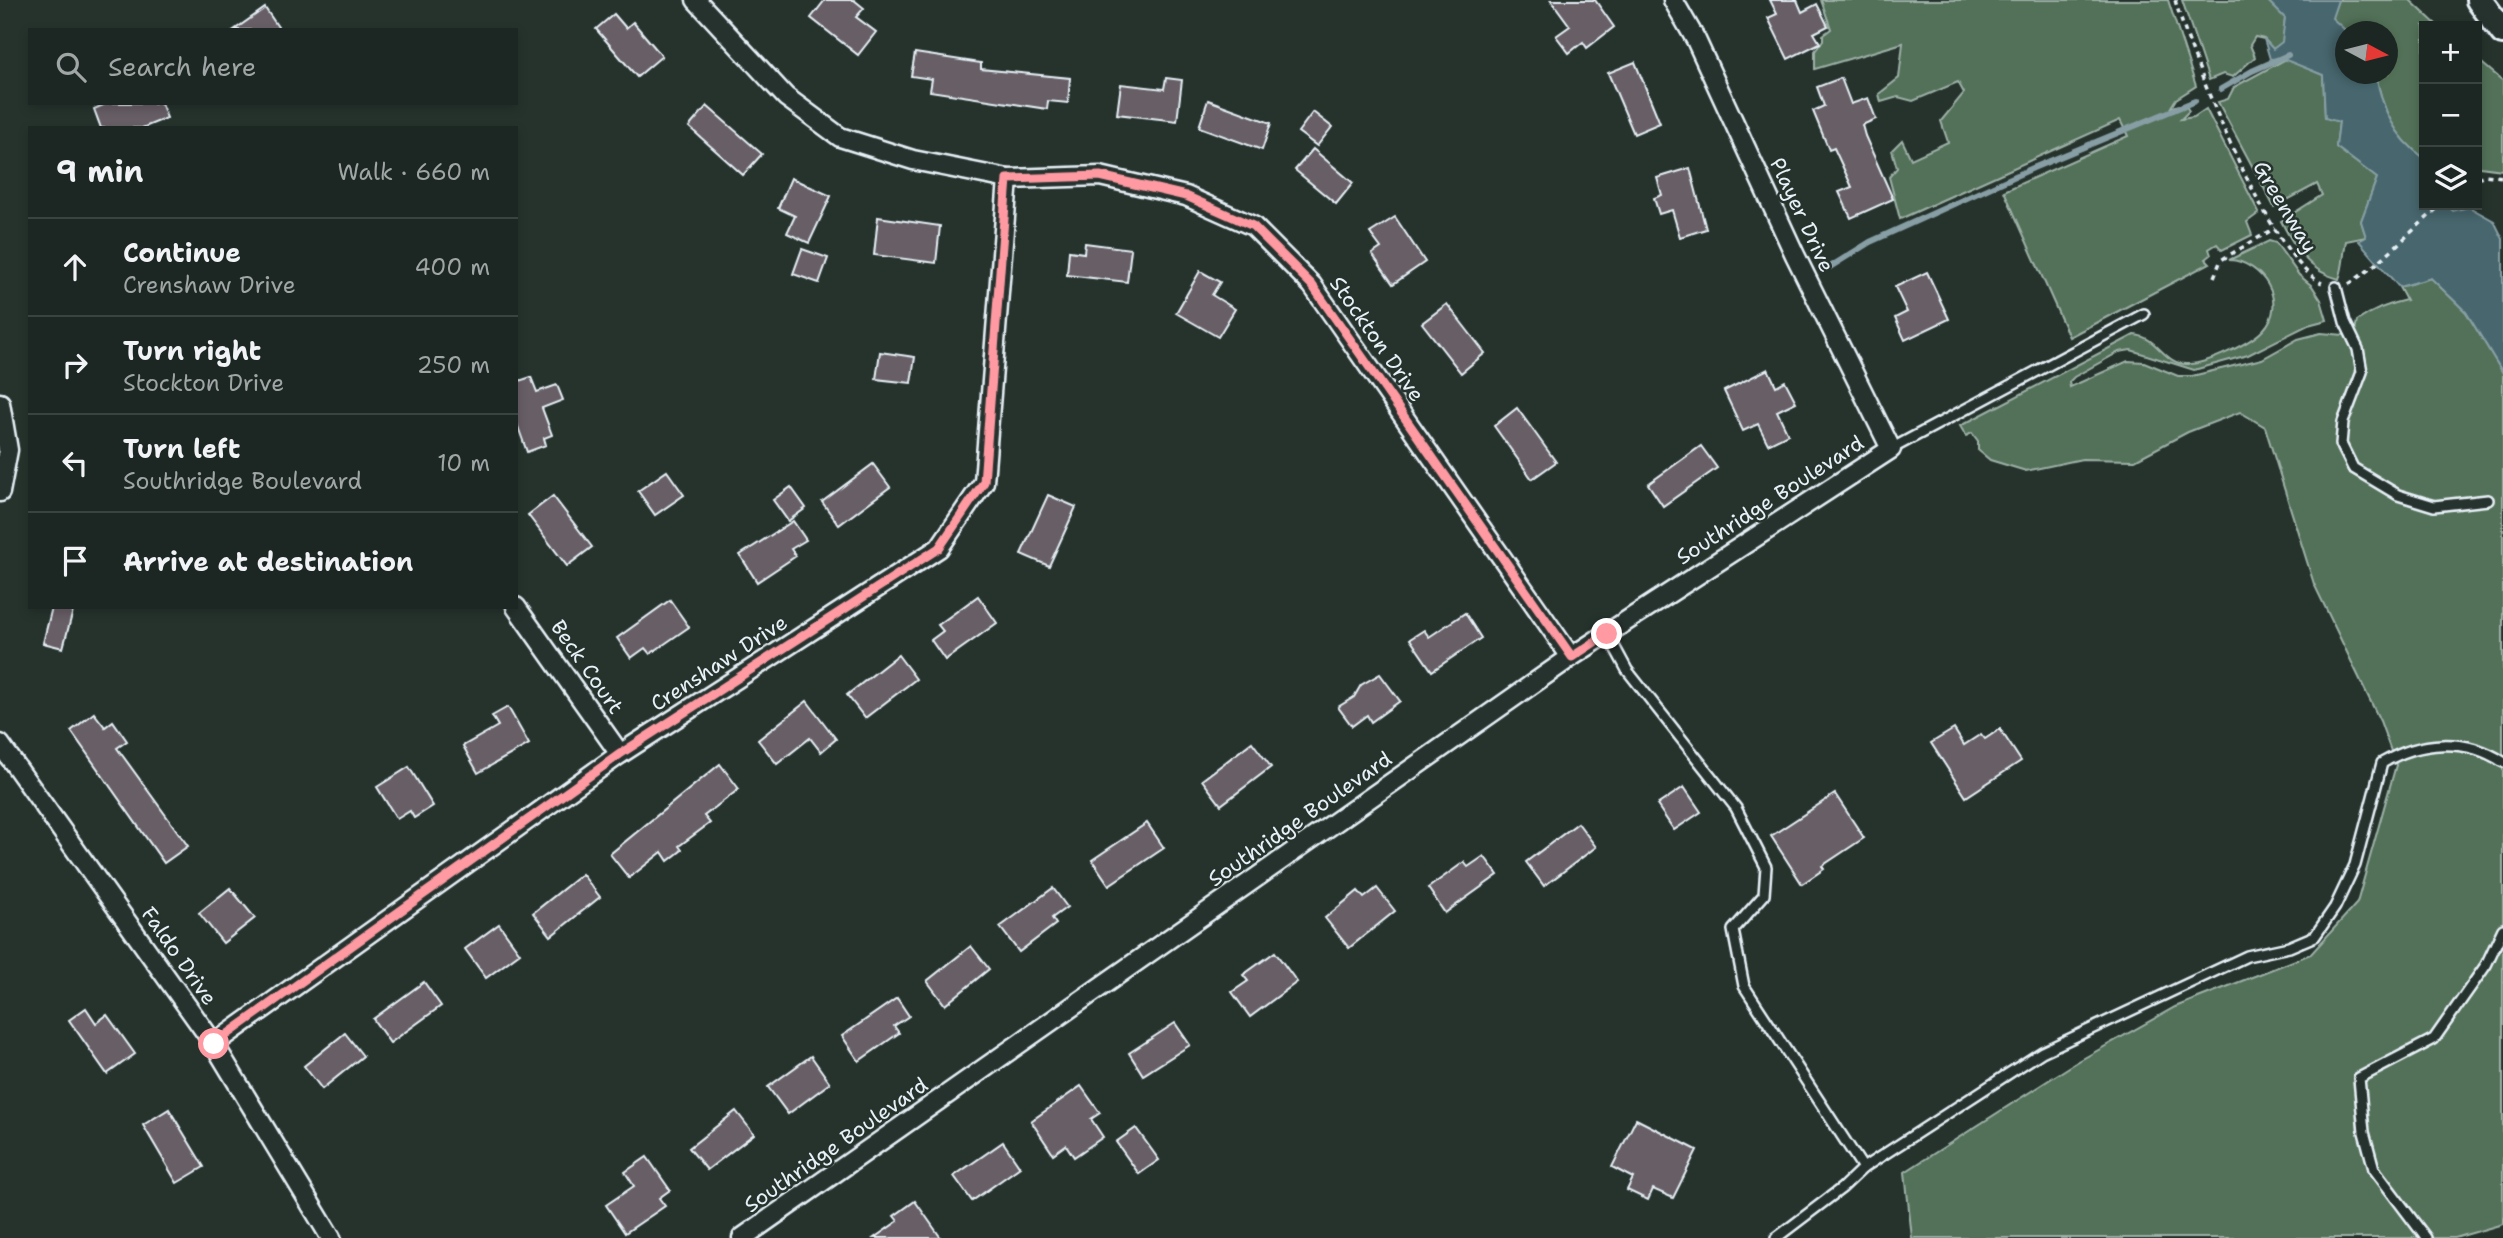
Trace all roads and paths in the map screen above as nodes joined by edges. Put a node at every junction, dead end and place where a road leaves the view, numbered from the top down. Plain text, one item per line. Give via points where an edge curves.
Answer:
1 (696, 0) edge
2 (1673, 0) edge
3 (2175, 0) edge
4 (2479, 0) edge
5 (2503, 32) edge
6 (2482, 176) edge
7 (2503, 177) edge
8 (1007, 179) junction
9 (2436, 210) edge
10 (2275, 228) junction
11 (2214, 277) dead end
12 (2336, 288) junction
13 (2144, 314) dead end
14 (0, 403) edge
15 (1891, 449) junction
16 (0, 492) edge
17 (2488, 500) dead end
18 (517, 609) edge
19 (1607, 634) junction
20 (1572, 657) junction
21 (0, 744) edge
22 (620, 754) junction
23 (2503, 762) edge
24 (2503, 929) edge
25 (214, 1044) junction
26 (1863, 1168) junction
27 (331, 1238) edge
28 (742, 1238) edge
29 (1776, 1238) edge
30 (2426, 1238) edge

1 - 8 street, Stockton Drive via 786,97 840,137 914,160
2 - 15 street, Player Drive
3 - 10 path, Greenway via 2208,96
4 - 5 street
6 - 7 path
8 - 20 street, Stockton Drive via 1100,176 1186,196 1253,226 1312,285
8 - 22 street, Crenshaw Drive via 984,482 939,548
9 - 12 path via 2374,266
10 - 11 path via 2221,260
10 - 12 path, Greenway via 2309,275
12 - 17 lane via 2358,349 2361,372 2343,422 2341,444 2353,468 2398,495 2434,506
13 - 15 lane
14 - 16 street via 8,450
15 - 19 street, Southridge Boulevard
18 - 22 street, Beck Court
19 - 20 street, Southridge Boulevard
19 - 26 lane via 1627,670 1736,808 1766,867 1764,895 1733,930 1744,986
20 - 28 street, Southridge Boulevard
21 - 25 street, Faldo Drive
22 - 25 street, Crenshaw Drive
23 - 26 lane via 2486,751 2447,743 2401,752 2382,763 2355,865 2315,936 2247,956 2042,1052
24 - 30 lane via 2486,965 2434,1039 2359,1078 2364,1132 2374,1169
25 - 27 street, Faldo Drive
26 - 29 lane

